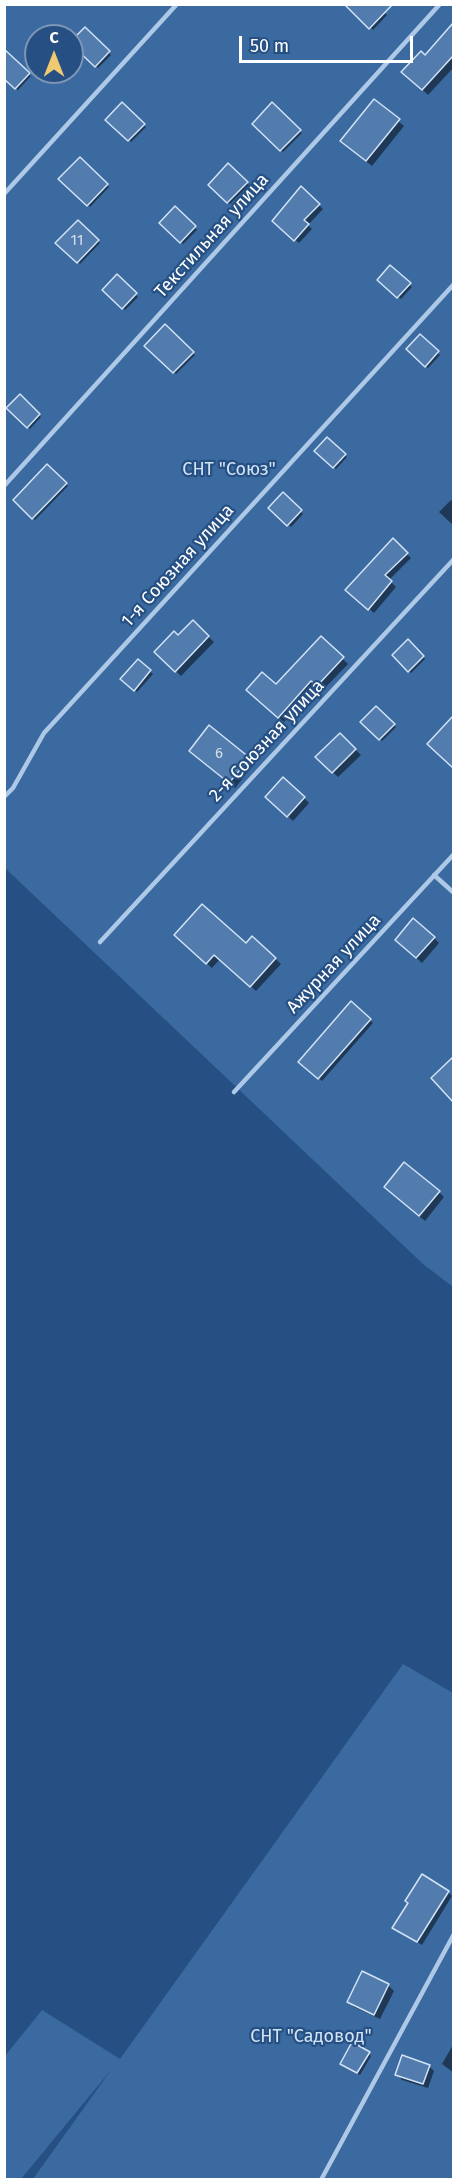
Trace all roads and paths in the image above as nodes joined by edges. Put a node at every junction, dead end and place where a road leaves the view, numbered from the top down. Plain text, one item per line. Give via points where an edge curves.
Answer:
1 (177, 4) edge
2 (440, 4) edge
3 (4, 194) edge
4 (453, 284) edge
5 (4, 486) edge
6 (453, 559) edge
7 (4, 797) edge
8 (453, 854) edge
9 (434, 875) junction
10 (453, 893) edge
11 (100, 942) dead end
12 (234, 1092) dead end
13 (453, 1934) edge
14 (321, 2180) edge

1 - 3 lane
2 - 5 lane, Текстильная улица
4 - 7 lane, 1-я Союзная улица via 44,733
6 - 11 lane, 2-я Союзная улица
8 - 9 lane, Ажурная улица
9 - 10 lane
9 - 12 lane, Ажурная улица
13 - 14 lane

